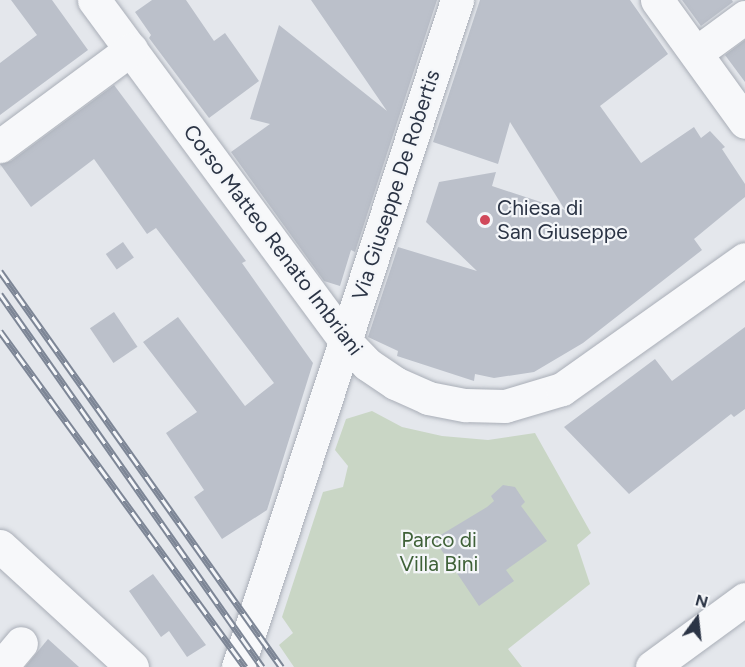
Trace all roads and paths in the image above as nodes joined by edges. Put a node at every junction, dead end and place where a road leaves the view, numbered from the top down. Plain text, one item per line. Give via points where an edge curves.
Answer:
1 (457, 0) edge
2 (657, 0) edge
3 (104, 3) edge
4 (745, 17) edge
5 (131, 50) junction
6 (696, 53) junction
7 (745, 122) edge
8 (0, 146) edge
9 (745, 258) edge
10 (345, 341) junction
11 (0, 546) edge
12 (745, 599) edge
13 (242, 656) edge
14 (132, 667) edge
15 (652, 667) edge

1 - 10 street, Via Giuseppe De Robertis
2 - 6 street
3 - 5 street, Corso Matteo Renato Imbriani
4 - 6 street
5 - 8 street
5 - 10 street, Corso Matteo Renato Imbriani
6 - 7 street
9 - 10 street, Corso Matteo Renato Imbriani via 589,372 547,395 516,403 465,405 428,398 376,371
10 - 13 street, Via Giuseppe De Robertis
11 - 14 street
12 - 15 street

